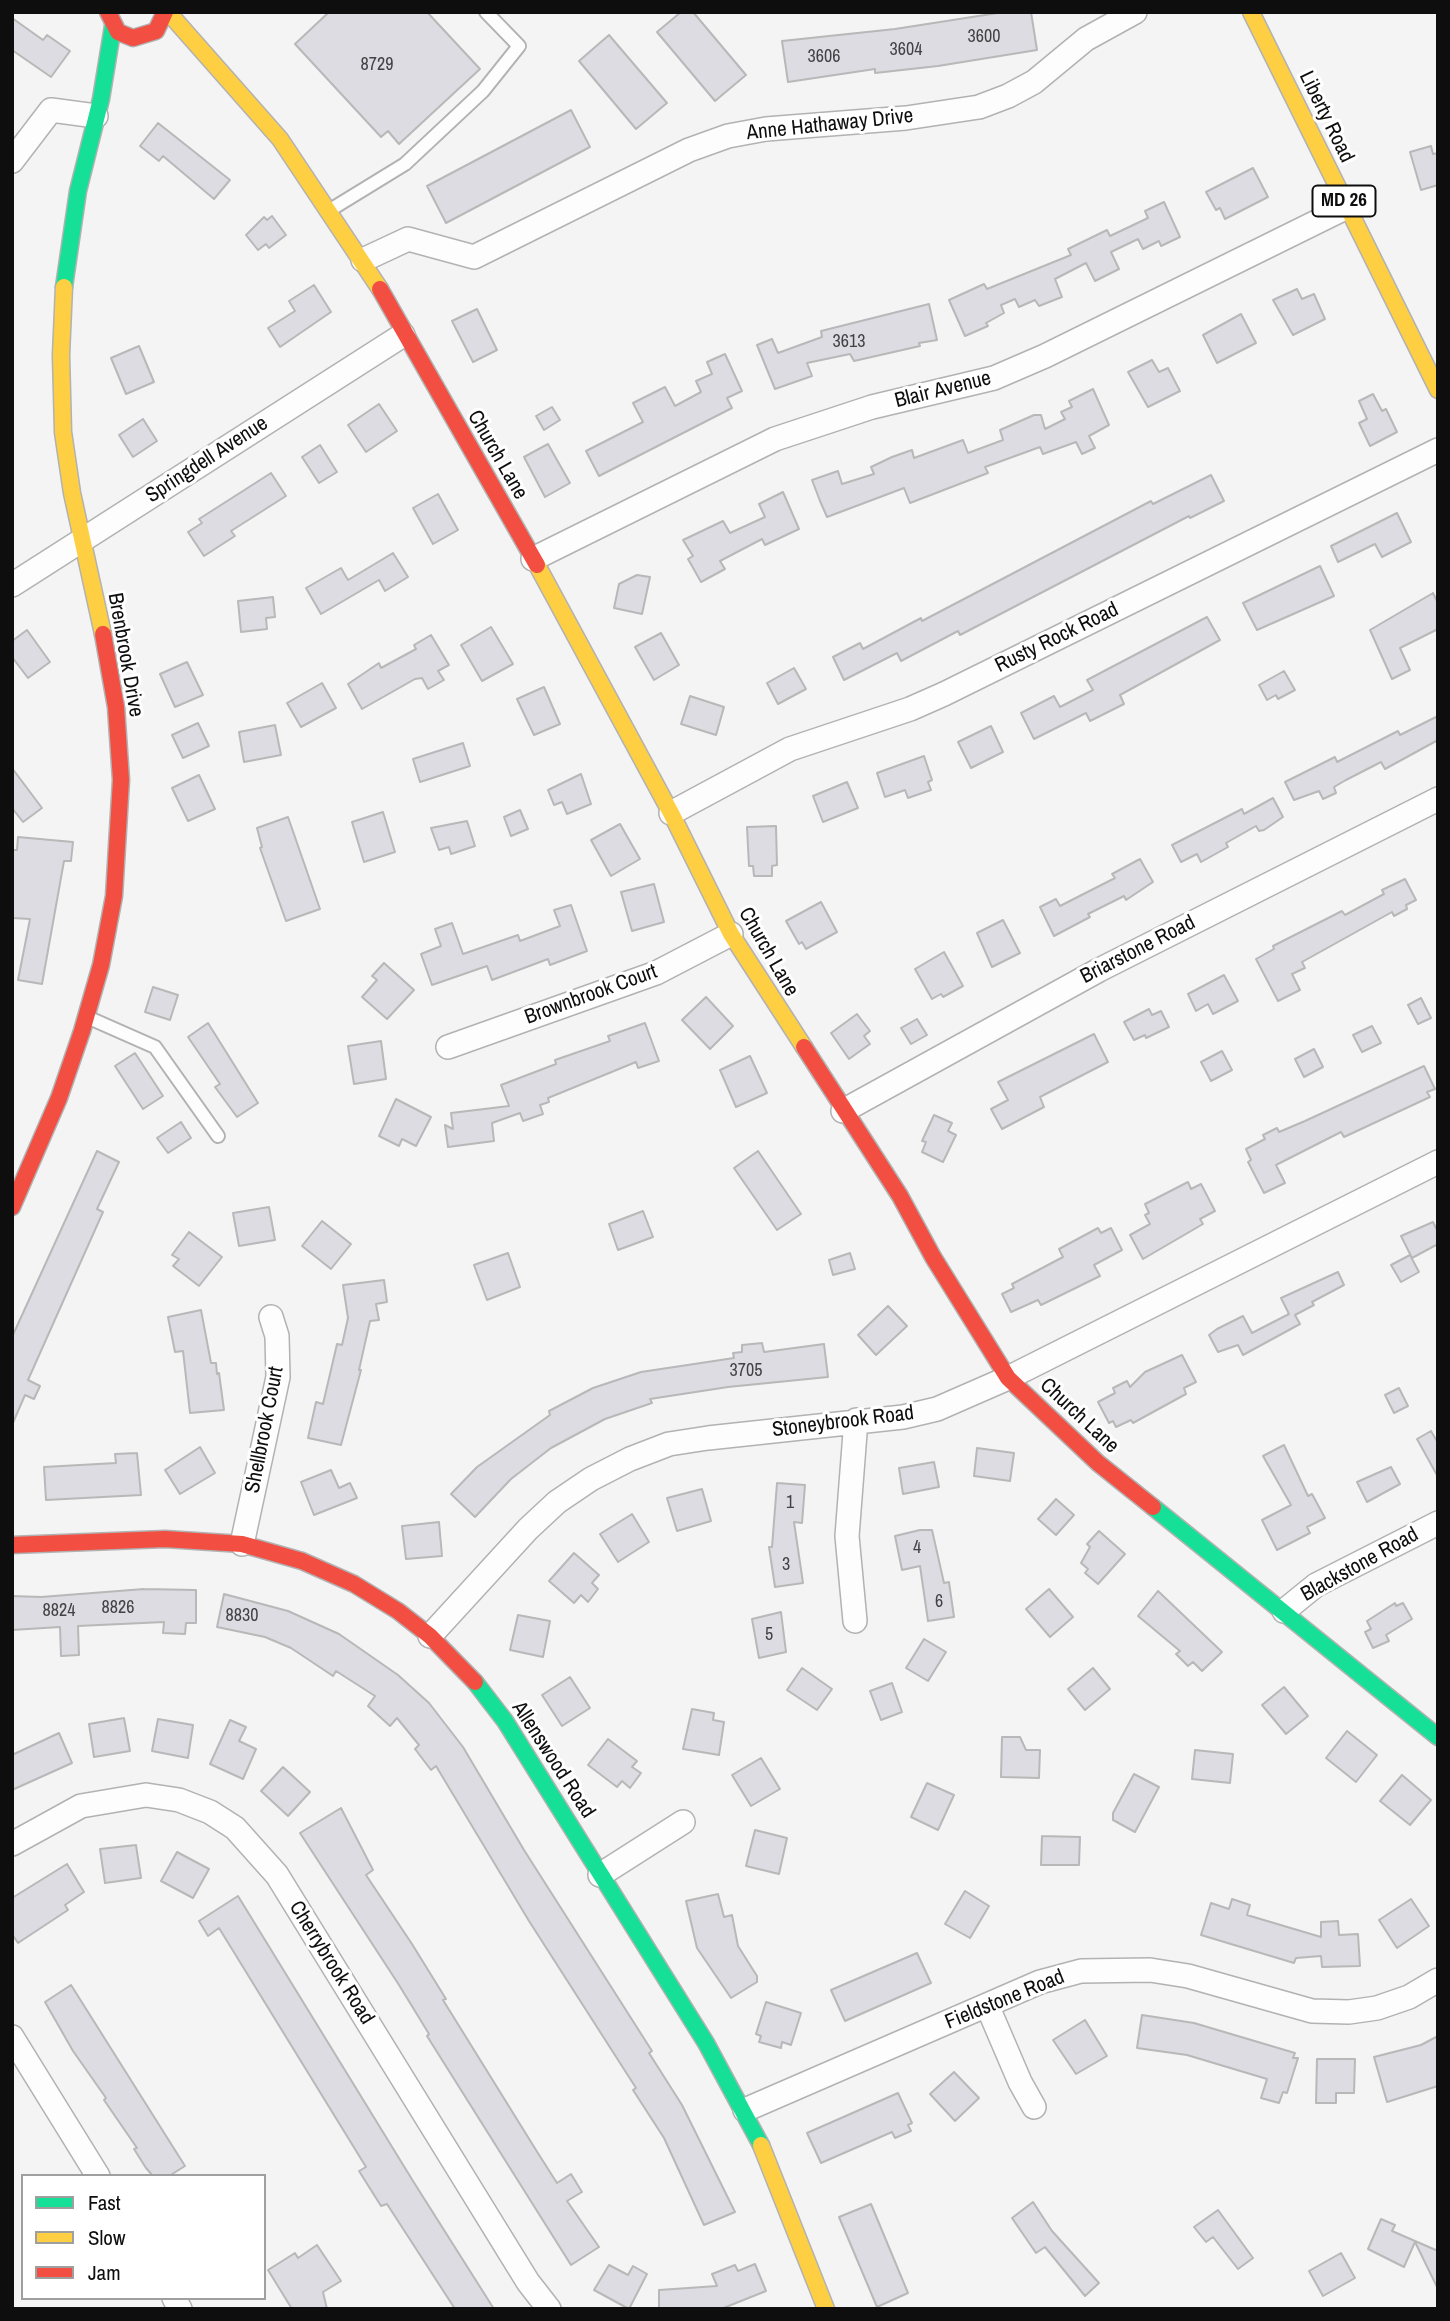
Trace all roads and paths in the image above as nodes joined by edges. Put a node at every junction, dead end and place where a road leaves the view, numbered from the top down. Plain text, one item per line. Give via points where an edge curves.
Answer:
1 (166, 12) edge
2 (486, 12) edge
3 (1135, 12) edge
4 (1251, 12) edge
5 (109, 16) edge
6 (146, 37) junction
7 (213, 65) junction
8 (98, 107) junction
9 (12, 161) edge
10 (1347, 207) junction
11 (330, 211) junction
12 (363, 260) junction
13 (403, 335) junction
14 (1438, 390) edge
15 (1438, 450) edge
16 (80, 541) junction
17 (533, 559) junction
18 (12, 585) edge
19 (1438, 799) edge
20 (671, 813) junction
21 (730, 934) junction
22 (86, 1017) junction
23 (448, 1047) dead end
24 (843, 1111) junction
25 (218, 1136) dead end
26 (1438, 1162) edge
27 (12, 1207) edge
28 (271, 1317) dead end
29 (1008, 1378) junction
30 (856, 1420) junction
31 (1438, 1523) edge
32 (243, 1544) junction
33 (12, 1545) edge
34 (1284, 1611) junction
35 (855, 1621) dead end
36 (430, 1636) junction
37 (1438, 1737) edge
38 (683, 1822) dead end
39 (12, 1844) edge
40 (600, 1875) junction
41 (1438, 1980) edge
42 (987, 2005) junction
43 (14, 2043) edge
44 (1034, 2107) dead end
45 (745, 2110) junction
46 (97, 2174) edge
47 (549, 2309) edge
48 (826, 2309) edge

1 - 6 street, Brenbrook Drive via 161,24
1 - 7 street, Church Lane
2 - 11 lane via 519,46 483,91 405,164
3 - 12 street, Anne Hathaway Drive via 1086,39 1034,82 979,107 727,136 689,150 474,257 408,239
4 - 10 street, Liberty Road / MD 26
5 - 6 street, Church Lane via 125,36
5 - 8 street, Brenbrook Drive
6 - 7 street, Church Lane
6 - 8 street, Brenbrook Drive
7 - 11 street, Church Lane via 280,139
8 - 9 street via 51,110
8 - 16 street, Brenbrook Drive via 65,269 61,355 64,432
10 - 14 street, Liberty Road / MD 26
10 - 17 street, Blair Avenue via 1045,356 994,378 872,407 775,439
11 - 12 street, Church Lane
12 - 13 street, Church Lane
13 - 16 street, Springdell Avenue
13 - 17 street, Church Lane
15 - 20 street, Rusty Rock Road via 944,694 790,749
16 - 18 street, Springdell Avenue
16 - 22 street, Brenbrook Drive via 116,707 121,780 114,896
17 - 20 street, Church Lane
19 - 24 street, Briarstone Road via 1099,970
20 - 21 street, Church Lane
21 - 23 street, Brownbrook Court via 656,973
21 - 24 street, Church Lane
22 - 25 lane via 155,1047
22 - 27 street, Brenbrook Drive via 59,1098
24 - 29 street, Church Lane via 900,1196
26 - 29 street, Stoneybrook Road
28 - 32 street, Shellbrook Court via 277,1336 278,1377
29 - 30 street, Stoneybrook Road via 937,1409
29 - 34 street, Church Lane via 1098,1463
30 - 35 street via 847,1536
30 - 36 street, Stoneybrook Road via 669,1444 590,1479 527,1530
31 - 34 street, Blackstone Road via 1316,1585
32 - 33 street, Allenswood Road via 165,1539
32 - 36 street, Allenswood Road via 302,1561 354,1584
34 - 37 street, Church Lane
36 - 40 street, Allenswood Road via 471,1677 505,1721
38 - 40 street
39 - 47 street, Cherrybrook Road via 81,1806 146,1796 179,1800 235,1828 277,1875
40 - 45 street, Allenswood Road
41 - 42 street, Fieldstone Road via 1377,2008 1312,2011 1188,1976 1114,1969 1081,1971 1040,1982
42 - 44 street
42 - 45 street, Fieldstone Road
43 - 46 street
45 - 48 street, Allenswood Road

